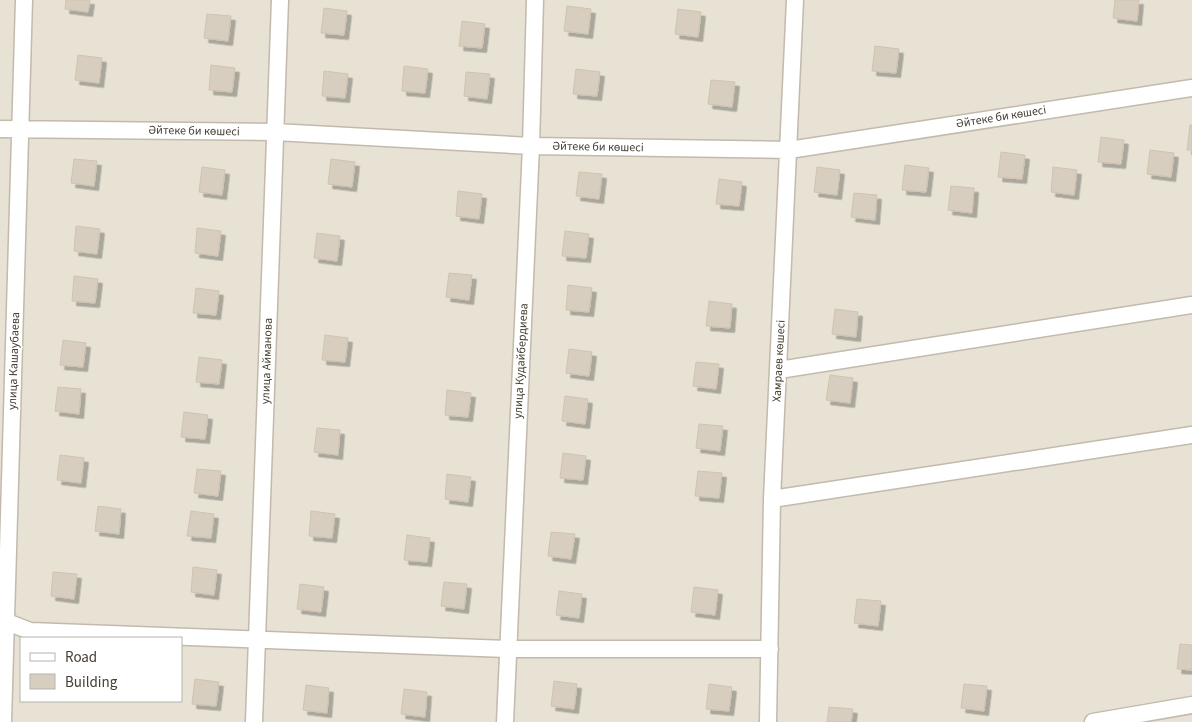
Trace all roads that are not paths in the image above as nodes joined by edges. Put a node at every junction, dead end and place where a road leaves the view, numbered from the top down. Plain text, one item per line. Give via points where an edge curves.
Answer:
1 (24, 0) edge
2 (280, 0) edge
3 (535, 0) edge
4 (795, 0) edge
5 (1192, 88) edge
6 (0, 129) edge
7 (21, 129) junction
8 (275, 132) junction
9 (531, 146) junction
10 (789, 150) junction
11 (1192, 305) edge
12 (778, 370) junction
13 (1192, 435) edge
14 (772, 499) junction
15 (4, 622) edge
16 (257, 638) junction
17 (770, 649) junction
18 (507, 650) junction
19 (1192, 705) edge
20 (3, 722) edge
21 (254, 722) edge
22 (505, 722) edge
23 (768, 722) edge
24 (1092, 722) edge

1 - 7 street, улица Кашаубаева
2 - 8 street, улица Айманова
3 - 9 street, улица Кудайбердиева
4 - 10 street, Хамраев көшесі
5 - 10 street, Әйтеке би көшесі
6 - 7 street, Әйтеке би көшесі
7 - 8 street, Әйтеке би көшесі
7 - 15 street, улица Кашаубаева
8 - 9 street, Әйтеке би көшесі
8 - 16 street, улица Айманова
9 - 10 street, Әйтеке би көшесі
9 - 18 street, улица Кудайбердиева
10 - 12 street, Хамраев көшесі
11 - 12 street
12 - 14 street, Хамраев көшесі
13 - 14 street
14 - 17 street, Хамраев көшесі
15 - 16 street via 30,631
15 - 20 street, улица Кашаубаева
16 - 18 street
16 - 21 street, улица Айманова
17 - 18 street
17 - 23 street, Хамраев көшесі
18 - 22 street, улица Кудайбердиева
19 - 24 street

